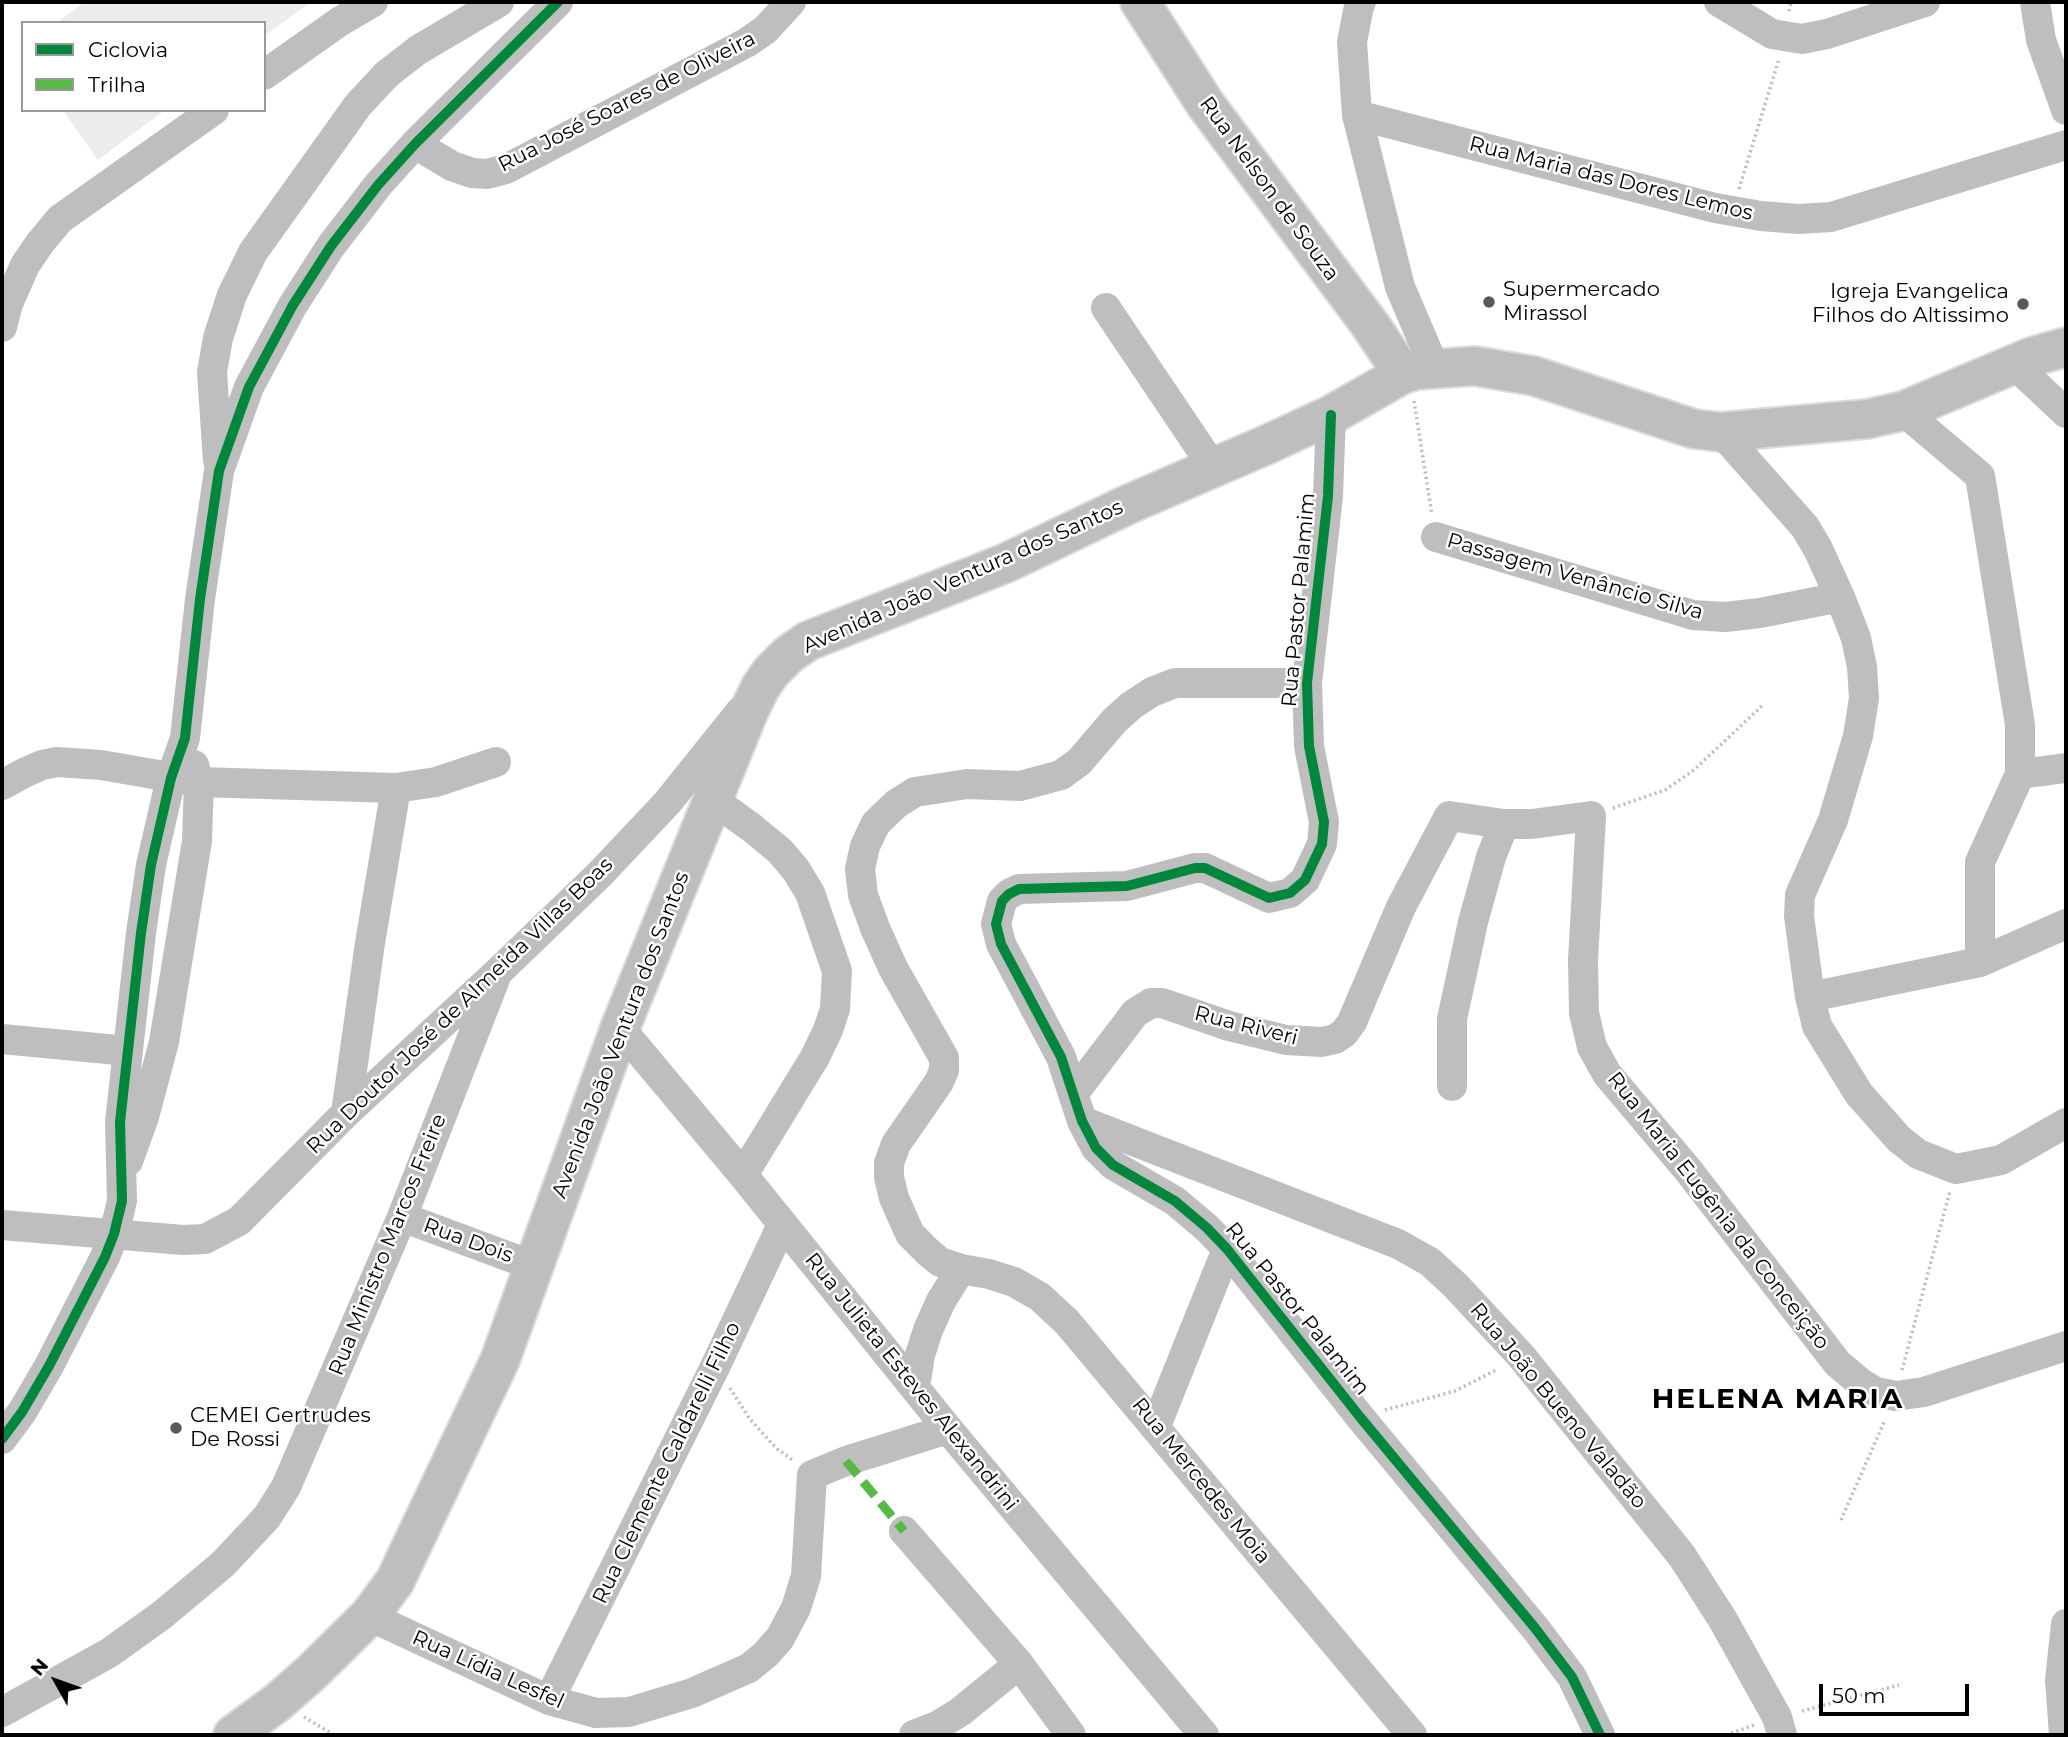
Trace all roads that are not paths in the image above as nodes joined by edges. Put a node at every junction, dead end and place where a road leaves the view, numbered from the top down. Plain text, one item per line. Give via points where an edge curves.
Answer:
1 (373, 2) edge
2 (499, 2) edge
3 (516, 2) edge
4 (558, 2) edge
5 (791, 2) edge
6 (1118, 2) edge
7 (1140, 2) edge
8 (1719, 2) edge
9 (1925, 2) edge
10 (2035, 2) edge
11 (1360, 3) edge
12 (528, 30) junction
13 (266, 74) edge
14 (1206, 105) junction
15 (2066, 110) edge
16 (211, 112) edge
17 (1357, 115) junction
18 (415, 144) junction
19 (2066, 145) edge
20 (1400, 287) junction
21 (1106, 308) dead end
22 (1371, 326) junction
23 (2, 327) edge
24 (2066, 347) edge
25 (2015, 365) junction
26 (1416, 371) junction
27 (1903, 411) junction
28 (2066, 412) edge
29 (1331, 415) junction
30 (1721, 432) junction
31 (1213, 467) junction
32 (219, 471) junction
33 (1436, 537) road end
34 (1840, 597) junction
35 (1307, 683) junction
36 (760, 688) junction
37 (496, 762) dead end
38 (2066, 768) edge
39 (2020, 774) junction
40 (185, 780) junction
41 (2, 785) edge
42 (396, 788) junction
43 (712, 799) junction
44 (1504, 824) junction
45 (2066, 924) edge
46 (1980, 962) junction
47 (497, 973) junction
48 (1810, 997) junction
49 (620, 1028) junction
50 (2, 1038) edge
51 (128, 1051) junction
52 (1452, 1086) dead end
53 (1078, 1107) junction
54 (346, 1113) junction
55 (2066, 1123) edge
56 (743, 1175) junction
57 (121, 1182) junction
58 (402, 1217) junction
59 (2, 1225) edge
60 (782, 1225) junction
61 (114, 1234) junction
62 (1227, 1250) junction
63 (534, 1266) junction
64 (961, 1269) junction
65 (2066, 1346) edge
66 (915, 1387) junction
67 (12, 1415) edge
68 (1156, 1426) junction
69 (948, 1429) junction
70 (2, 1439) edge
71 (904, 1531) dead end
72 (369, 1616) junction
73 (2066, 1624) edge
74 (1019, 1664) junction
75 (2063, 1684) edge
76 (549, 1700) junction
77 (2, 1712) edge
78 (1780, 1726) edge
79 (233, 1735) edge
80 (914, 1735) edge
81 (1071, 1735) edge
82 (1204, 1735) edge
83 (1412, 1735) edge
84 (1600, 1735) edge
85 (2064, 1735) edge

1 - 13 street
2 - 32 street via 387,74 358,105 253,252 232,295 212,372
3 - 12 street
4 - 12 street
5 - 18 street, Rua José Soares de Oliveira via 746,43 506,169 472,173
6 - 14 street
7 - 14 main road, Rua Nelson de Souza
8 - 9 street via 1754,24 1786,38 1802,39
10 - 15 street via 2041,40
11 - 17 street via 1352,42
12 - 18 street
14 - 22 main road, Rua Nelson de Souza
16 - 23 street via 60,219 25,265
17 - 19 street, Rua Maria das Dores Lemos via 1732,211 1798,219 1831,217
17 - 20 street
18 - 32 street via 331,246 293,305 249,387
20 - 22 street via 1387,311
20 - 26 street
21 - 31 street
22 - 26 main road, Rua Nelson de Souza
24 - 25 main road, Avenida João Ventura dos Santos
25 - 27 main road, Avenida João Ventura dos Santos
25 - 28 street
26 - 29 main road, Avenida João Ventura dos Santos
26 - 30 main road, Avenida João Ventura dos Santos via 1475,366 1534,376 1695,429
27 - 30 main road, Avenida João Ventura dos Santos via 1867,419
27 - 39 street via 1980,476 2020,725
29 - 31 main road, Avenida João Ventura dos Santos
29 - 35 street, Rua Pastor Palamim via 1328,496
30 - 34 street via 1805,527
31 - 36 main road, Avenida João Ventura dos Santos via 1006,563 808,641 788,655
32 - 40 street via 200,599
33 - 34 street, Passagem Venâncio Silva via 1693,615 1760,613
34 - 48 street via 1856,638 1864,698 1858,736 1833,820 1800,895
35 - 53 street, Rua Pastor Palamim via 1309,746 1324,822 1322,844 1305,880 1290,893 1269,898 1205,868 1195,868 1127,887 1019,889 1002,901 996,924 1001,944 1061,1057
35 - 64 street, Rua Mercedes Moia via 1175,683 1132,705 1061,775 1020,786 967,785 915,792 876,823 860,869 863,895 893,968 944,1058 939,1082 896,1144 889,1177 910,1234 940,1262
36 - 43 main road, Avenida João Ventura dos Santos
36 - 47 street, Rua Doutor José de Almeida Villas Boas via 667,803
37 - 42 street via 436,782
38 - 39 street
39 - 46 street via 1980,862
40 - 41 street via 57,762
40 - 42 street
40 - 51 street via 151,865
40 - 57 street via 197,841 164,1042
42 - 54 street
43 - 49 main road, Avenida João Ventura dos Santos
43 - 56 street via 752,828 796,870 817,910 837,971 835,1009 828,1030
44 - 52 street via 1473,922 1452,1019
44 - 53 street, Rua Riveri via 1449,816 1401,907 1352,1023 1335,1039 1286,1040 1151,1003 1135,1013
44 - 65 street, Rua Maria Eugênia da Conceição via 1591,816 1583,960 1584,1013 1592,1047 1607,1074 1688,1170 1838,1364 1861,1384 1896,1396 1924,1392
45 - 46 street
46 - 48 street
47 - 54 street, Rua Doutor José de Almeida Villas Boas
47 - 58 street, Rua Ministro Marcos Freire
48 - 55 street via 1817,1027 1859,1094 1918,1154 1956,1170 2001,1160
49 - 56 street, Rua Julieta Esteves Alexandrini
49 - 63 main road, Avenida João Ventura dos Santos
50 - 51 street
51 - 57 street via 120,1122
53 - 62 street, Rua Pastor Palamim via 1103,1157 1175,1201
53 - 78 street, Rua João Bueno Valadão via 1430,1262 1522,1357 1682,1556 1723,1620
54 - 61 street, Rua Doutor José de Almeida Villas Boas via 239,1221 220,1233 183,1240
56 - 60 street, Rua Julieta Esteves Alexandrini
57 - 61 street
58 - 63 street, Rua Dois
58 - 77 street, Rua Ministro Marcos Freire via 286,1487 267,1517 223,1564 162,1615 109,1653
59 - 61 street, Rua Doutor José de Almeida Villas Boas
60 - 66 street, Rua Julieta Esteves Alexandrini
60 - 76 street, Rua Clemente Caldarelli Filho
61 - 67 street via 49,1366
62 - 68 street
62 - 84 street, Rua Pastor Palamim via 1535,1628 1572,1677
63 - 72 main road, Avenida João Ventura dos Santos via 500,1360 428,1514 395,1581
64 - 66 street via 928,1330
64 - 68 street, Rua Mercedes Moia via 1014,1282 1040,1297
66 - 69 street, Rua Julieta Esteves Alexandrini
67 - 70 street
68 - 83 street, Rua Mercedes Moia
69 - 76 street, Rua Lídia Lesfel via 812,1475 806,1576 796,1608 780,1638 749,1668 692,1693 629,1712 596,1713
69 - 82 street, Rua Julieta Esteves Alexandrini
71 - 74 street
72 - 76 street, Rua Lídia Lesfel
72 - 79 main road, Avenida João Ventura dos Santos via 311,1674
73 - 75 street
74 - 80 street via 960,1712
74 - 81 street
75 - 85 street

